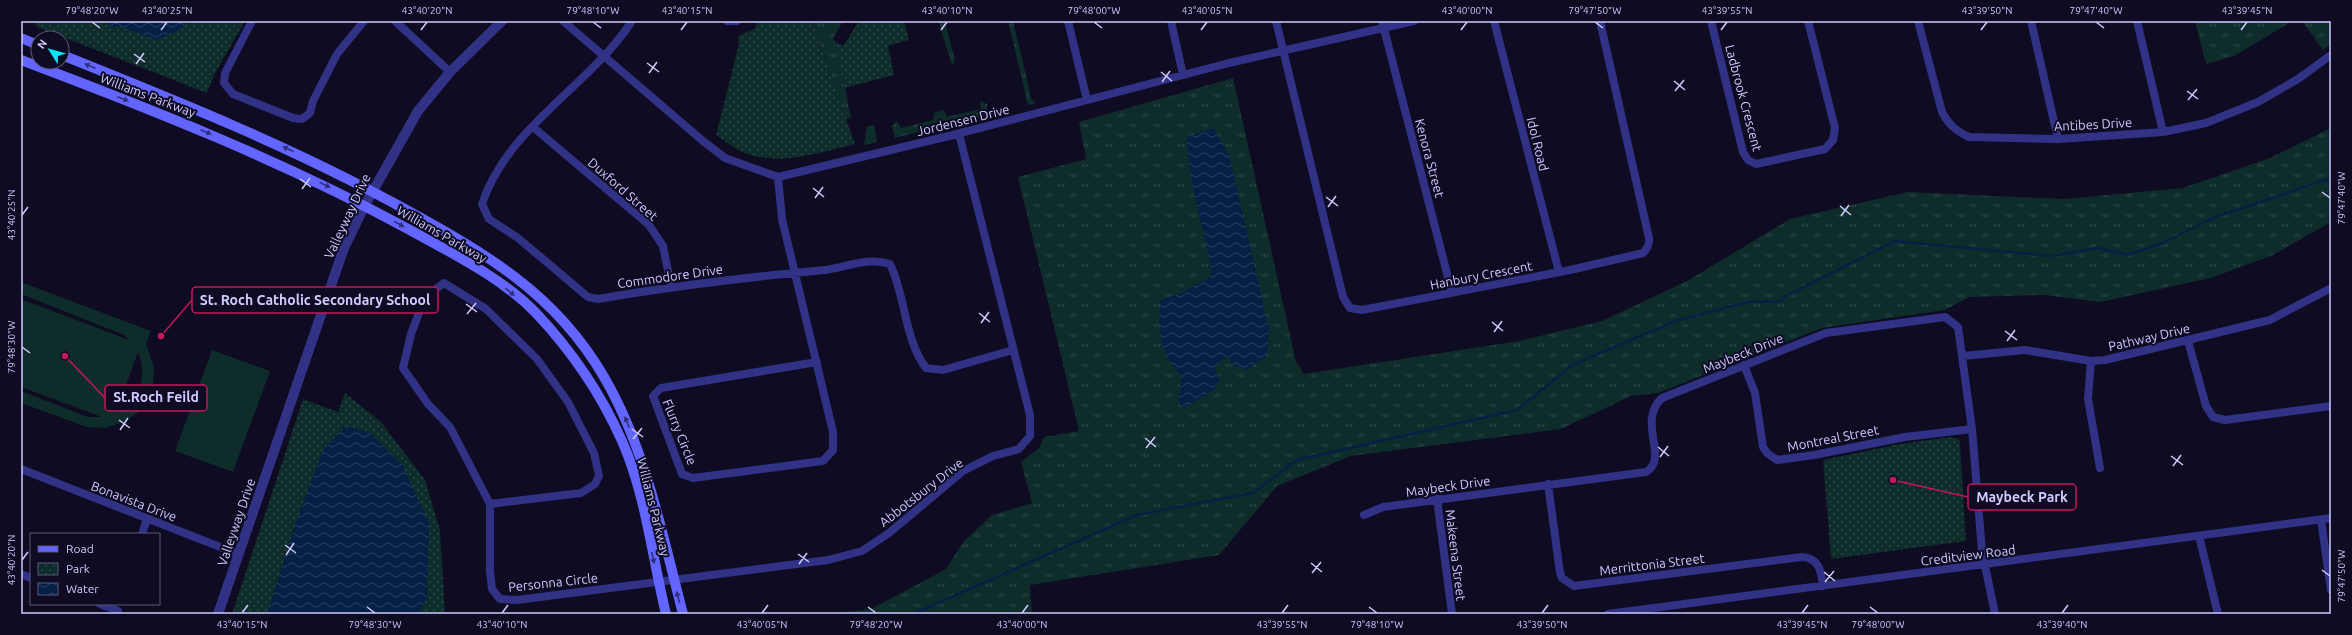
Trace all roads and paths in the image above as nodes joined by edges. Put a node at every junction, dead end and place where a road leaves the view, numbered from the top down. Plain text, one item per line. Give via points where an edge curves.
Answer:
1 (252, 21) edge
2 (364, 21) edge
3 (395, 21) edge
4 (502, 21) edge
5 (563, 21) edge
6 (632, 21) edge
7 (727, 21) edge
8 (737, 21) edge
9 (1068, 21) edge
10 (1171, 21) edge
11 (1276, 21) edge
12 (1414, 21) edge
13 (1494, 21) edge
14 (1600, 21) edge
15 (1711, 21) edge
16 (1808, 21) edge
17 (1918, 21) edge
18 (2031, 21) edge
19 (2137, 21) edge
20 (1383, 24) edge
21 (1283, 51) junction
22 (2331, 55) edge
23 (605, 57) junction
24 (70, 58) edge
25 (21, 60) edge
26 (450, 72) junction
27 (1183, 76) junction
28 (1087, 100) junction
29 (533, 127) junction
30 (2163, 132) junction
31 (959, 134) junction
32 (2058, 139) junction
33 (778, 177) junction
34 (373, 191) junction
35 (365, 206) junction
36 (1559, 272) junction
37 (795, 273) junction
38 (672, 286) junction
39 (2331, 288) edge
40 (1452, 293) junction
41 (2188, 341) junction
42 (1013, 350) junction
43 (1963, 356) junction
44 (2091, 361) junction
45 (817, 362) junction
46 (1744, 366) junction
47 (2331, 406) edge
48 (1972, 429) junction
49 (2100, 468) dead end
50 (21, 469) edge
51 (1548, 484) junction
52 (1437, 499) junction
53 (490, 504) junction
54 (1364, 515) dead end
55 (2331, 518) edge
56 (147, 519) junction
57 (2321, 520) junction
58 (142, 533) edge
59 (2199, 536) junction
60 (238, 554) junction
61 (1984, 564) junction
62 (673, 580) junction
63 (658, 582) junction
64 (1823, 586) junction
65 (2331, 590) edge
66 (103, 605) edge
67 (119, 610) edge
68 (1646, 611) edge
69 (218, 614) edge
70 (666, 614) edge
71 (683, 614) edge
72 (1452, 614) edge
73 (1608, 614) edge
74 (1995, 614) edge
75 (2218, 614) edge

1 - 2 street via 225,73 224,83 233,94 293,118 302,119 310,113 313,100 338,54
3 - 26 street
4 - 26 street, Valleyway Drive
5 - 23 street
6 - 23 street, Commodore Drive
7 - 8 street
9 - 28 street
10 - 27 street
11 - 21 street
12 - 20 street, Jordensen Drive
13 - 36 street, Idol Road
14 - 36 street, Hanbury Crescent via 1650,243 1643,253
15 - 16 street, Ladbrook Crescent via 1743,152 1748,160 1756,164 1825,149 1832,140 1834,128
17 - 32 street, Antibes Drive via 1942,112 1948,123 1958,132 1969,137
18 - 32 street
19 - 30 street
20 - 21 street, Jordensen Drive
20 - 40 street, Kenora Street
21 - 27 street, Jordensen Drive
21 - 40 street, Hanbury Crescent via 1346,304 1350,308 1362,310
22 - 30 street, Antibes Drive via 2298,79 2258,102 2206,123
23 - 29 street, Commodore Drive
23 - 33 street via 725,158
34 -> 24 main road, Williams Parkway via 290,149
25 -> 35 main road, Williams Parkway via 219,137
26 - 34 street, Valleyway Drive via 418,111
27 - 28 street, Jordensen Drive
28 - 31 street, Jordensen Drive
29 - 38 street, Duxford Street via 649,225 663,246
29 - 38 street, Commodore Drive via 512,147 488,186 482,204 489,219 518,238 588,297 598,299
30 - 32 street, Antibes Drive
31 - 33 street, Jordensen Drive
31 - 42 street, Abbotsbury Drive
33 - 37 street, Flurry Circle via 782,219
34 - 35 street, Valleyway Drive
62 -> 34 main road, Williams Parkway via 644,468 630,428 604,376 590,355 548,305 497,262
35 - 60 street, Valleyway Drive via 344,248
35 -> 63 main road, Williams Parkway via 496,281 534,312 567,349 589,380 622,442 639,494
36 - 40 street, Hanbury Crescent
37 - 38 street, Commodore Drive
37 - 42 street, Commodore Drive via 861,262 879,261 890,264 898,281 916,356 926,368 943,370
37 - 45 street, Flurry Circle
39 - 41 street, Pathway Drive via 2270,320
41 - 44 street, Pathway Drive via 2121,357
41 - 47 street via 2206,406 2213,417 2224,420
42 - 62 street, Abbotsbury Drive via 1030,415 1030,436 1019,449 993,456 963,471 889,533 862,551 828,560
43 - 44 street, Pathway Drive via 2025,350
43 - 46 street, Maybeck Drive via 1958,327 1950,319 1940,317 1826,333
43 - 48 street, Maybeck Drive
44 - 49 street via 2088,399
45 - 45 street, Flurry Circle via 661,388 653,396 682,474 693,478 823,461 833,450 833,432
46 - 48 street, Montreal Street via 1755,393 1763,447 1777,460 1906,437
46 - 51 street, Maybeck Drive via 1662,398 1656,404 1650,416 1655,458 1650,470
48 - 61 street, Maybeck Drive
50 - 56 street, Bonavista Drive
51 - 52 street, Maybeck Drive
51 - 64 street, Merrittonia Street via 1560,574 1574,586 1802,557 1811,559 1819,565
52 - 54 street, Maybeck Drive via 1383,506
52 - 72 street, Makeena Street
53 - 53 street, Personna Circle via 581,493 595,484 598,476 595,460 568,402 536,359 486,309 444,283 425,298 411,334 403,368 428,404 450,427
53 - 63 street, Personna Circle via 490,571 492,589 500,599 517,600
55 - 57 street, Creditview Road
56 - 58 street
56 - 60 street, Bonavista Drive
57 - 59 street, Creditview Road
57 - 65 street
59 - 61 street, Creditview Road
59 - 75 street
60 - 69 street, Valleyway Drive
61 - 64 street, Creditview Road
61 - 74 street, Maybeck Drive
62 - 63 street, Abbotsbury Drive
71 -> 62 main road, Williams Parkway
63 - 70 main road, Williams Parkway
64 - 68 street, Creditview Road
66 - 67 street
68 - 73 street, Creditview Road

